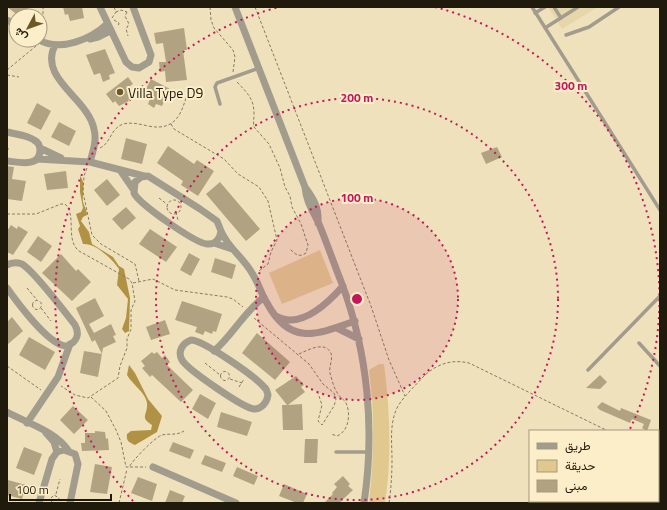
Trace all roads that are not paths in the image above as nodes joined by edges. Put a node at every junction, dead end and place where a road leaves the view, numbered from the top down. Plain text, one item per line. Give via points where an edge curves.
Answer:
1 (100, 7) edge
2 (133, 7) edge
3 (235, 7) edge
4 (532, 7) edge
5 (545, 7) edge
6 (554, 7) edge
7 (578, 7) edge
8 (619, 7) edge
9 (536, 13) junction
10 (561, 18) junction
11 (107, 24) junction
12 (545, 28) junction
13 (110, 31) junction
14 (566, 35) dead end
15 (83, 39) junction
16 (48, 44) edge
17 (55, 45) junction
18 (259, 68) junction
19 (220, 104) dead end
20 (7, 132) edge
21 (40, 148) junction
22 (37, 159) junction
23 (7, 161) edge
24 (71, 161) junction
25 (90, 162) junction
26 (120, 170) junction
27 (144, 176) junction
28 (133, 189) junction
29 (660, 210) edge
30 (222, 231) junction
31 (214, 243) junction
32 (232, 249) junction
33 (7, 265) edge
34 (343, 286) junction
35 (7, 288) edge
36 (660, 296) edge
37 (264, 297) junction
38 (273, 313) junction
39 (294, 320) junction
40 (355, 321) junction
41 (337, 328) junction
42 (293, 332) junction
43 (227, 338) junction
44 (359, 340) junction
45 (639, 343) dead end
46 (70, 344) junction
47 (214, 351) junction
48 (225, 358) junction
49 (660, 366) edge
50 (588, 370) dead end
51 (7, 412) edge
52 (27, 423) junction
53 (43, 431) junction
54 (68, 450) junction
55 (57, 452) junction
56 (336, 452) dead end
57 (370, 452) junction
58 (152, 467) road end
59 (39, 503) edge
60 (70, 503) edge
61 (236, 503) edge
62 (364, 503) edge

1 - 11 street
2 - 13 street via 150,51 146,65 136,68 128,65
3 - 18 street
4 - 9 lane
5 - 9 lane
6 - 10 lane
7 - 10 lane
8 - 14 lane via 589,27
9 - 12 lane
10 - 12 lane
11 - 13 street
11 - 15 street
12 - 29 lane
13 - 15 street via 98,37
15 - 17 street
16 - 17 street
17 - 25 street via 51,57 54,73 88,114 94,127 95,141
18 - 19 lane via 215,85
18 - 34 street via 305,187 306,198
20 - 21 street via 34,139
21 - 22 street
21 - 24 street
22 - 23 street via 28,164
22 - 24 street
24 - 25 street
25 - 26 street
26 - 27 street
26 - 28 street
27 - 28 street via 138,179
27 - 30 street via 152,177 190,202 217,222
28 - 31 street via 138,199 170,224 204,244
30 - 31 street
30 - 32 street
31 - 32 street
32 - 37 street via 252,271
33 - 46 street via 13,262 24,266 63,309 77,328 77,336
34 - 39 street via 327,302 304,317
34 - 40 street
35 - 46 street via 56,343 63,346
36 - 50 lane
37 - 38 street
37 - 43 street via 247,312
38 - 39 street via 283,319
38 - 42 street
39 - 42 street
40 - 41 street
40 - 44 street
41 - 42 street via 312,335
41 - 44 street
43 - 47 street
43 - 48 street
44 - 57 street via 367,398
45 - 49 lane
46 - 52 street via 66,361 55,382
47 - 48 street
47 - 48 street via 198,341 191,340 182,346 180,353 185,363 206,380 250,408 257,408 266,402 267,392 263,385
51 - 52 street
52 - 53 street
53 - 54 street via 57,438
53 - 55 street via 54,442
54 - 55 street
54 - 60 street via 75,454 78,464
55 - 59 street
56 - 57 lane
57 - 62 street
58 - 61 street

